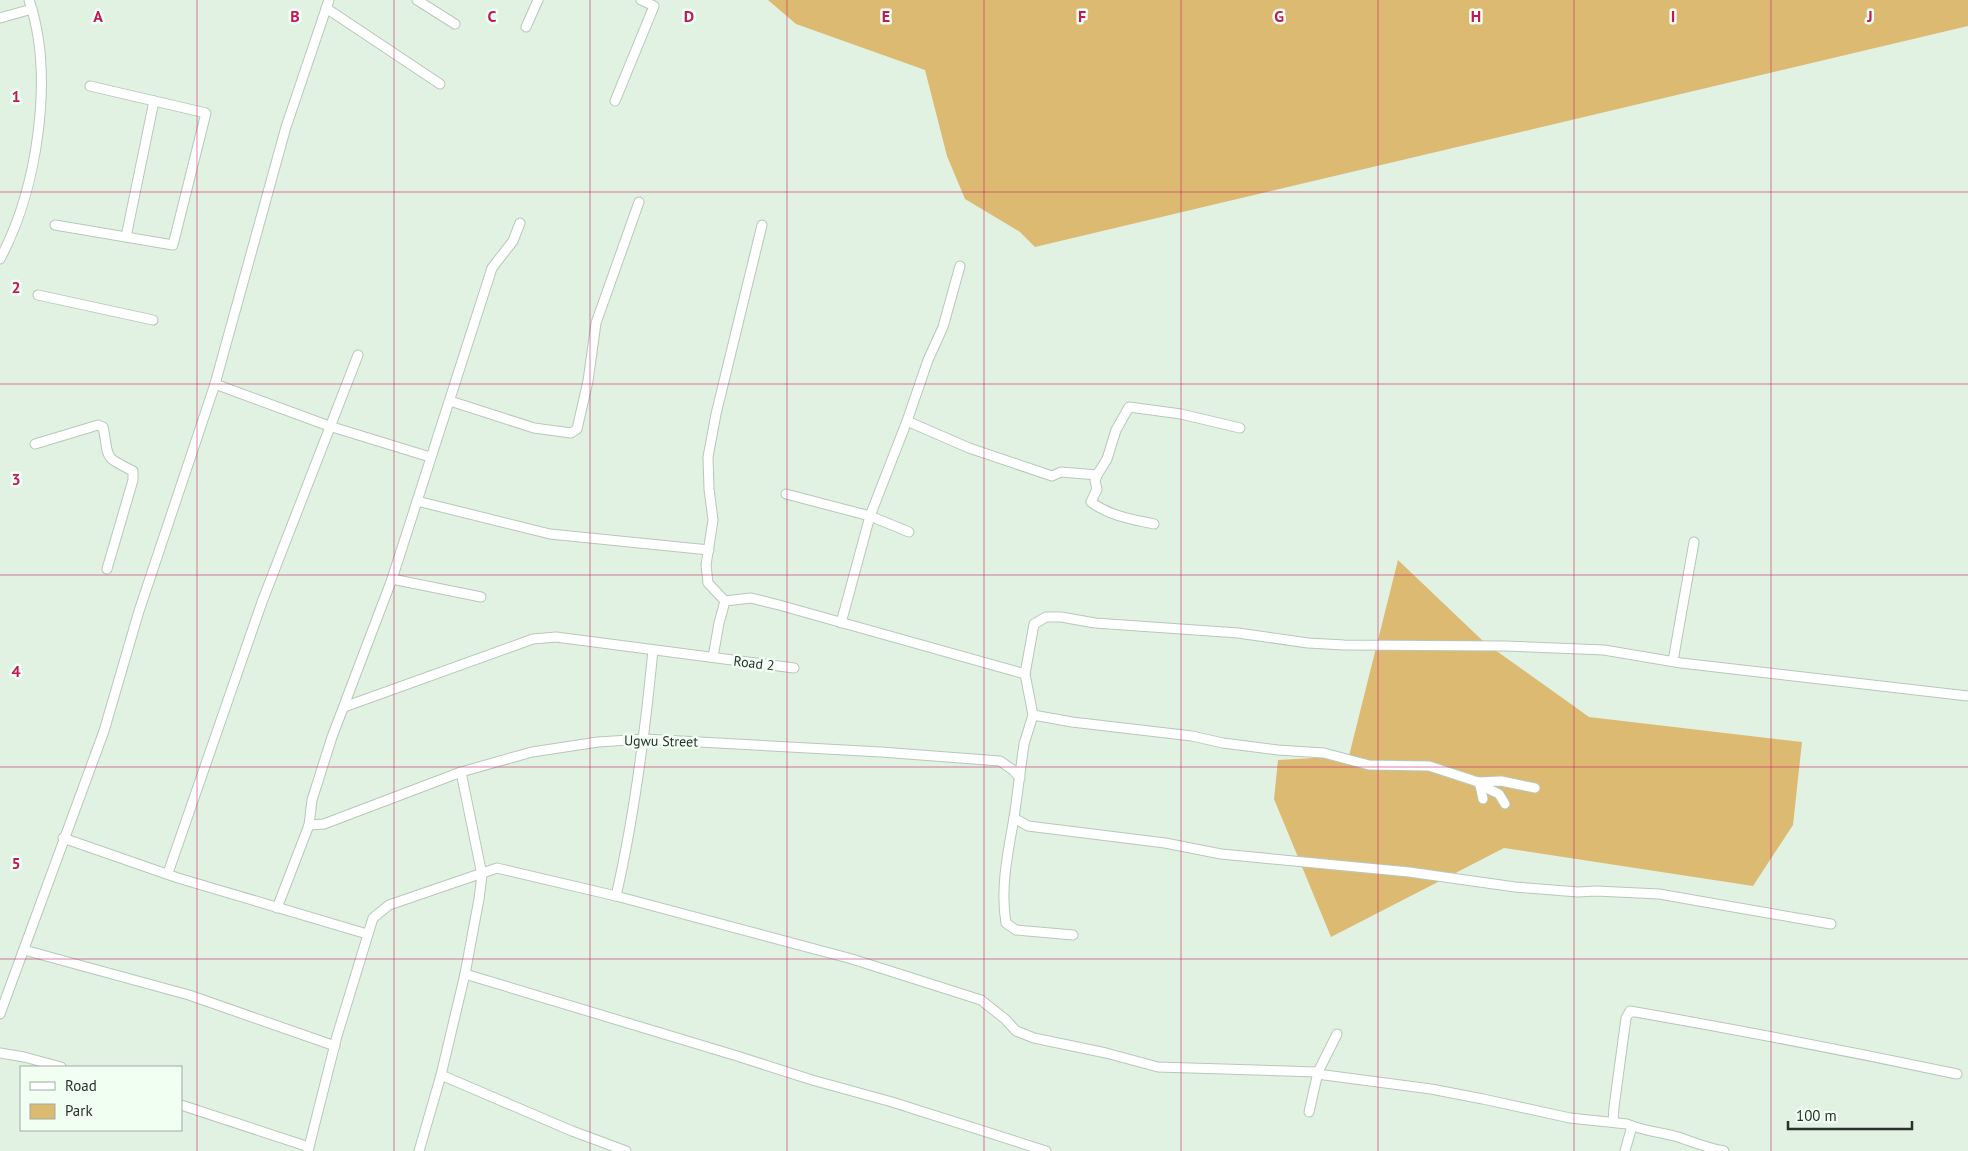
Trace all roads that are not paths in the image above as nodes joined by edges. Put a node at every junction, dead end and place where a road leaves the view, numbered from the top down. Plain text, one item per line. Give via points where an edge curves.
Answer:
1 (29, 0) edge
2 (417, 0) edge
3 (538, 0) edge
4 (641, 0) edge
5 (328, 4) edge
6 (32, 9) junction
7 (0, 18) edge
8 (455, 24) dead end
9 (526, 27) dead end
10 (440, 84) dead end
11 (90, 86) dead end
12 (154, 101) junction
13 (615, 101) dead end
14 (639, 202) dead end
15 (520, 223) dead end
16 (55, 225) dead end
17 (762, 225) dead end
18 (126, 237) junction
19 (0, 259) edge
20 (960, 266) dead end
21 (38, 295) dead end
22 (153, 320) dead end
23 (358, 355) dead end
24 (215, 384) junction
25 (450, 401) junction
26 (907, 421) junction
27 (329, 426) junction
28 (1240, 428) dead end
29 (35, 444) dead end
30 (430, 457) junction
31 (1097, 475) junction
32 (786, 494) dead end
33 (417, 501) junction
34 (870, 516) junction
35 (1154, 524) dead end
36 (909, 532) dead end
37 (1694, 542) dead end
38 (709, 550) junction
39 (107, 569) dead end
40 (392, 579) junction
41 (481, 598) dead end
42 (725, 601) junction
43 (841, 623) junction
44 (653, 650) junction
45 (714, 657) junction
46 (1673, 662) junction
47 (794, 668) dead end
48 (1025, 674) junction
49 (1968, 696) edge
50 (344, 707) junction
51 (1034, 715) junction
52 (644, 739) junction
53 (461, 772) junction
54 (1020, 778) junction
55 (1479, 784) junction
56 (1535, 788) dead end
57 (1483, 799) dead end
58 (1505, 804) dead end
59 (1014, 818) junction
60 (309, 825) junction
61 (63, 838) junction
62 (168, 873) junction
63 (482, 875) junction
64 (616, 896) junction
65 (277, 908) junction
66 (1831, 924) dead end
67 (367, 934) junction
68 (1073, 935) dead end
69 (24, 950) junction
70 (465, 974) junction
71 (0, 1014) edge
72 (1337, 1034) dead end
73 (335, 1046) junction
74 (0, 1053) edge
75 (57, 1066) edge
76 (1317, 1073) junction
77 (1956, 1074) dead end
78 (441, 1075) junction
79 (182, 1105) edge
80 (1309, 1112) dead end
81 (1614, 1122) junction
82 (1632, 1126) junction
83 (309, 1149) edge
84 (419, 1151) edge
85 (626, 1151) edge
86 (1046, 1151) edge
87 (1625, 1151) edge
88 (1724, 1151) edge

1 - 6 street
2 - 8 street
3 - 9 street
4 - 13 street via 654,6
5 - 10 street
5 - 24 street via 286,127
6 - 7 street
6 - 19 street via 41,91 34,162 16,224
11 - 12 street
12 - 18 street
12 - 18 street via 206,113 173,244
14 - 25 street via 596,323 588,381 576,429 571,433 534,428
15 - 25 street via 513,240 492,268
16 - 18 street
17 - 38 street via 708,457 714,520
20 - 26 street via 943,327
21 - 22 street
23 - 27 street
24 - 27 street
24 - 61 street via 139,611 104,731
25 - 30 street
26 - 31 street via 969,448 1052,476 1061,472
26 - 34 street
27 - 30 street
27 - 62 street via 262,602
28 - 31 street via 1181,414 1128,407
29 - 39 street via 98,424 103,427 107,455 133,471
30 - 33 street
31 - 35 street via 1097,489 1091,502 1123,518
32 - 34 street
33 - 38 street via 550,534
33 - 40 street
34 - 36 street
34 - 43 street
37 - 46 street
38 - 42 street via 706,565 708,583
40 - 41 street
40 - 50 street
42 - 43 street via 751,598
42 - 45 street via 718,623
43 - 48 street
44 - 45 street, Road 2
44 - 50 street, Road 2 via 556,636 533,639
44 - 52 street
45 - 47 street, Road 2
46 - 48 street via 1594,650 1308,643 1046,617 1034,624
46 - 49 street
48 - 51 street
50 - 60 street via 312,800
51 - 54 street via 1024,744
51 - 55 street via 1278,750 1324,753 1369,765 1429,766
52 - 53 street, Ugwu Street via 532,752
52 - 54 street, Ugwu Street via 1000,762
52 - 64 street
53 - 60 street, Ugwu Street via 324,824
53 - 63 street
54 - 59 street
55 - 56 street via 1501,781
55 - 57 street
55 - 58 street via 1495,791
59 - 66 street via 1028,826 1165,843 1221,854 1410,872 1515,887 1659,894
59 - 68 street via 1004,877 1006,923 1016,930
60 - 65 street
61 - 62 street
61 - 69 street
62 - 65 street
63 - 64 street via 497,868
63 - 67 street via 389,905 373,918
63 - 70 street
64 - 76 street via 852,960 981,1000 1016,1031 1034,1038 1158,1067
65 - 67 street
67 - 73 street
69 - 71 street
69 - 73 street via 189,995
70 - 78 street
70 - 86 street
72 - 76 street
73 - 83 street
74 - 75 street
76 - 80 street
76 - 81 street via 1484,1098 1570,1118
77 - 81 street via 1630,1011 1626,1018
78 - 84 street
78 - 85 street
79 - 83 street
81 - 82 street
82 - 87 street
82 - 88 street

